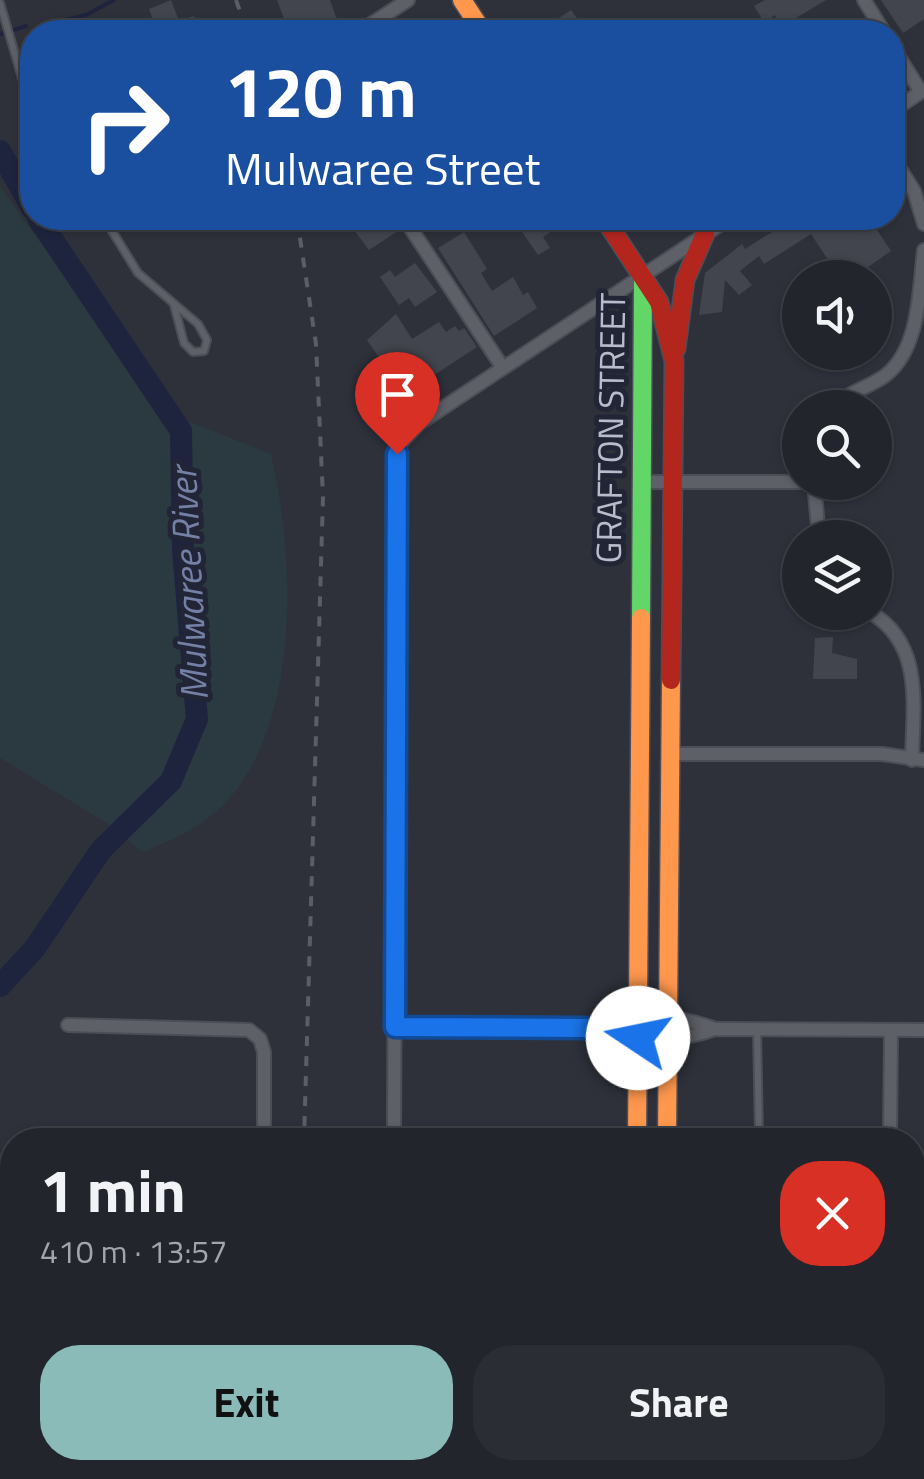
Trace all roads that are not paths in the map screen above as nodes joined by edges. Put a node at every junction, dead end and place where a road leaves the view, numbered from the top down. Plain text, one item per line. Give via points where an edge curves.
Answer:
1 (408, 0) edge
2 (0, 2) edge
3 (377, 20) edge
4 (905, 66) edge
5 (20, 72) edge
6 (922, 91) edge
7 (905, 177) edge
8 (924, 224) edge
9 (111, 230) edge
10 (412, 230) edge
11 (612, 230) edge
12 (711, 230) edge
13 (705, 234) junction
14 (924, 250) edge
15 (643, 276) junction
16 (174, 305) junction
17 (674, 360) junction
18 (503, 368) junction
19 (856, 390) edge
20 (641, 482) junction
21 (671, 482) junction
22 (782, 482) edge
23 (892, 629) edge
24 (670, 754) junction
25 (918, 760) edge
26 (668, 1019) junction
27 (68, 1025) dead end
28 (395, 1027) junction
29 (638, 1029) junction
30 (715, 1029) junction
31 (758, 1030) junction
32 (891, 1030) junction
33 (924, 1030) edge
34 (668, 1038) junction
35 (264, 1128) edge
36 (394, 1128) edge
37 (637, 1128) edge
38 (667, 1128) edge
39 (758, 1128) edge
40 (890, 1128) edge

1 - 3 street
2 - 5 lane
4 - 6 street
7 - 8 street
9 - 16 lane via 138,273
10 - 18 street
11 - 15 street
12 - 13 street
13 - 15 street
13 - 17 street via 685,280
14 - 19 street via 904,354 888,374
15 - 17 street, GRAFTON STREET via 659,302
15 - 18 street
15 - 20 street, GRAFTON STREET
16 - 16 lane via 205,334 204,350 194,352 184,343
17 - 21 street, GRAFTON STREET
18 - 28 street via 413,428 397,454
20 - 21 street
20 - 29 street, GRAFTON STREET
21 - 22 street
21 - 24 street, GRAFTON STREET
23 - 25 street via 912,663
24 - 25 street via 882,754
24 - 26 street, GRAFTON STREET
26 - 29 street
26 - 30 street
26 - 34 street, GRAFTON STREET
27 - 35 street via 235,1027 260,1039
28 - 29 street via 586,1028 612,1038
28 - 36 street
29 - 34 street
29 - 37 street, GRAFTON STREET
30 - 31 street
30 - 34 street
31 - 32 street
31 - 39 lane
32 - 33 street
32 - 40 street
34 - 38 street, GRAFTON STREET

